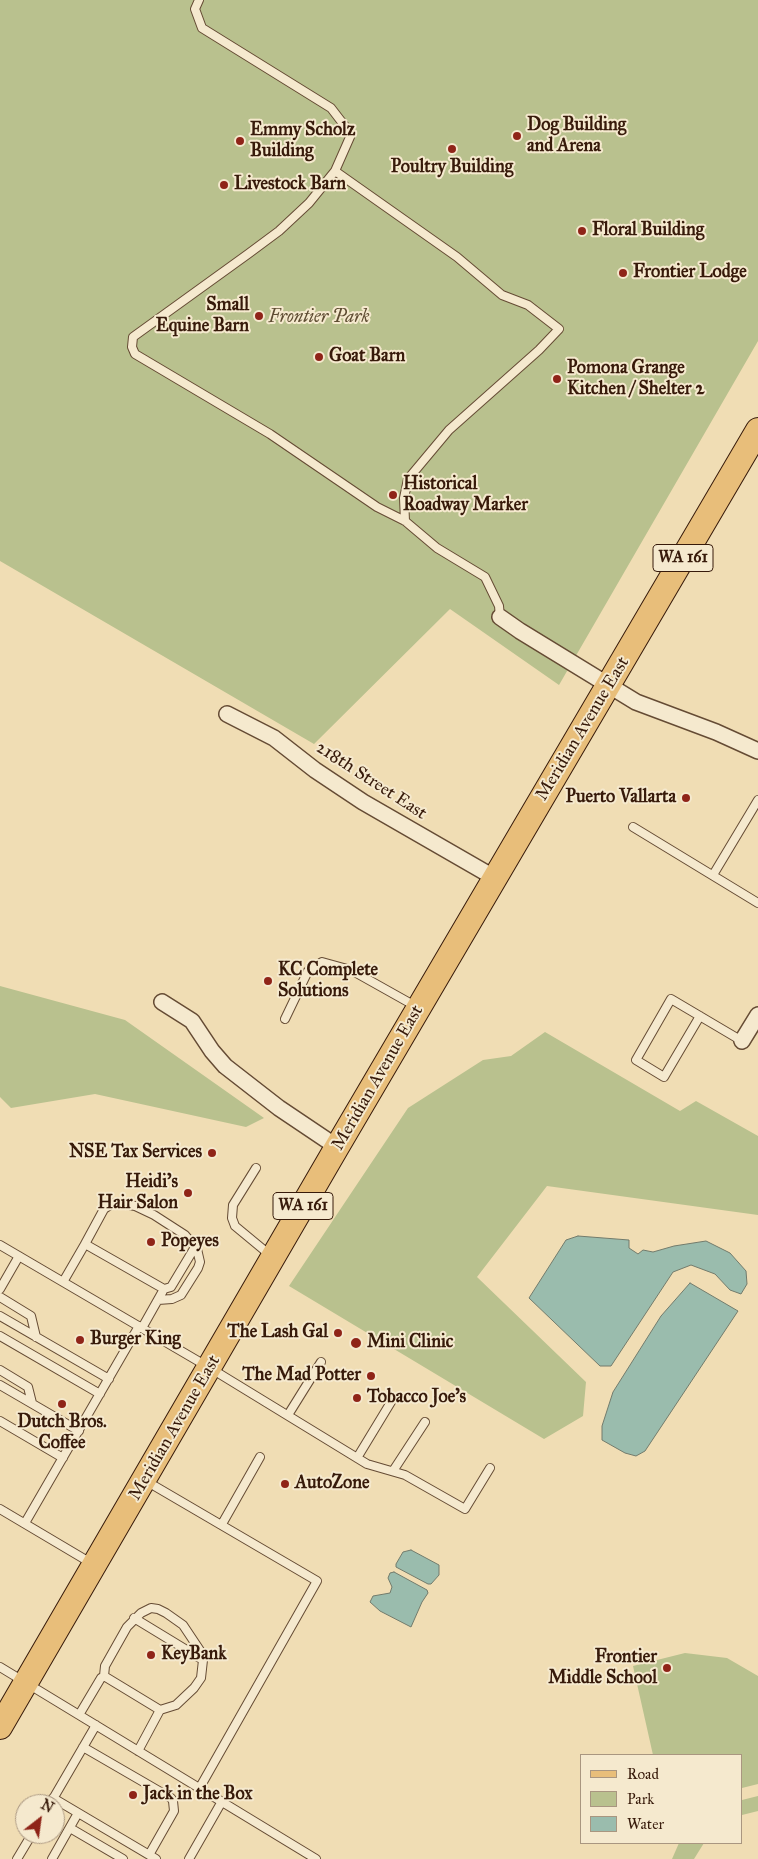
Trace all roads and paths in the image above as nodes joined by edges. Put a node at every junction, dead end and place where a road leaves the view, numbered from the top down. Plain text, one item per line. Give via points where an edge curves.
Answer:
1 (199, 0) edge
2 (335, 171) junction
3 (758, 430) edge
4 (406, 522) junction
5 (500, 617) joint
6 (608, 686) junction
7 (227, 714) dead end
8 (758, 751) edge
9 (758, 800) edge
10 (633, 827) dead end
11 (713, 875) junction
12 (495, 878) junction
13 (757, 900) edge
14 (162, 1002) dead end
15 (419, 1008) junction
16 (758, 1015) edge
17 (700, 1016) junction
18 (285, 1019) dead end
19 (742, 1041) joint
20 (337, 1147) junction
21 (256, 1168) dead end
22 (85, 1244) junction
23 (0, 1245) edge
24 (195, 1247) junction
25 (19, 1256) junction
26 (274, 1257) junction
27 (63, 1282) junction
28 (0, 1289) edge
29 (164, 1289) junction
30 (0, 1297) edge
31 (158, 1300) junction
32 (0, 1316) edge
33 (140, 1327) junction
34 (0, 1336) edge
35 (36, 1337) junction
36 (321, 1362) dead end
37 (210, 1368) junction
38 (0, 1370) edge
39 (109, 1379) junction
40 (0, 1385) edge
41 (100, 1394) junction
42 (391, 1402) dead end
43 (32, 1404) junction
44 (288, 1415) junction
45 (0, 1421) edge
46 (425, 1422) dead end
47 (79, 1431) junction
48 (260, 1457) dead end
49 (63, 1458) junction
50 (357, 1458) junction
51 (490, 1468) dead end
52 (393, 1471) junction
53 (144, 1480) junction
54 (0, 1509) edge
55 (25, 1523) junction
56 (222, 1524) junction
57 (95, 1565) junction
58 (134, 1618) junction
59 (204, 1660) junction
60 (0, 1667) edge
61 (104, 1676) junction
62 (27, 1682) junction
63 (160, 1710) junction
64 (79, 1715) junction
65 (96, 1725) junction
66 (0, 1727) edge
67 (83, 1747) junction
68 (138, 1751) junction
69 (199, 1789) junction
70 (55, 1794) edge
71 (221, 1802) junction
72 (65, 1808) edge
73 (78, 1814) junction
74 (70, 1828) junction
75 (26, 1844) edge
76 (153, 1857) edge
77 (17, 1859) edge
78 (52, 1859) edge
79 (123, 1859) edge
80 (189, 1859) edge
81 (316, 1859) edge

1 - 2 lane via 195,9 202,28 331,108 351,134
2 - 4 lane via 457,257 502,295 528,305 559,329 449,430 408,479 404,498
2 - 4 lane via 309,203 279,231 133,337 132,347 135,354 270,434 377,507
3 - 6 main road, Meridian Avenue East / WA 161
4 - 5 lane via 437,548 485,577 499,606
5 - 6 street
6 - 8 street via 657,711
6 - 12 main road, Meridian Avenue East / WA 161
7 - 12 street, 218th Street East via 274,738 363,802
9 - 11 lane
10 - 11 lane
11 - 13 lane
12 - 15 main road, Meridian Avenue East / WA 161
14 - 20 street via 192,1021 212,1051 232,1072
15 - 18 lane via 351,970 322,962 308,971
15 - 20 main road, Meridian Avenue East / WA 161
16 - 19 street
17 - 17 lane via 671,999 636,1060 664,1077
17 - 19 lane
20 - 26 main road, Meridian Avenue East / WA 161
21 - 26 lane via 233,1205 232,1218 235,1226
22 - 24 lane via 104,1210 118,1202 154,1216 185,1236
22 - 27 lane
22 - 29 lane
23 - 25 lane
24 - 29 lane via 171,1287
24 - 31 lane via 199,1256 198,1268 184,1292 177,1298
25 - 27 lane
25 - 28 lane
26 - 37 main road, Meridian Avenue East / WA 161
27 - 33 lane
29 - 31 lane
30 - 35 lane via 31,1316
31 - 33 lane
32 - 35 lane
33 - 37 lane
33 - 39 lane
34 - 41 lane
35 - 39 lane
36 - 44 lane
37 - 44 lane
37 - 53 main road, Meridian Avenue East / WA 161
38 - 43 lane via 28,1387
39 - 41 lane
40 - 43 lane
41 - 47 lane
42 - 50 lane
43 - 47 lane
44 - 50 lane
45 - 49 lane
46 - 52 lane
47 - 49 lane
48 - 56 lane
49 - 55 lane
50 - 52 lane
51 - 52 lane via 465,1509 416,1480
53 - 56 lane
53 - 57 main road, Meridian Avenue East / WA 161
54 - 55 lane
55 - 57 lane
56 - 69 lane via 317,1580
57 - 62 main road, Meridian Avenue East / WA 161
58 - 59 lane
58 - 59 lane via 151,1608 177,1620 189,1632
58 - 61 lane via 105,1666
59 - 63 lane via 201,1678 194,1688 176,1705
60 - 62 lane
61 - 63 lane
61 - 64 lane
62 - 64 lane
62 - 66 main road, Meridian Avenue East / WA 161
63 - 68 lane
64 - 65 lane
65 - 67 lane
65 - 68 lane
67 - 70 lane
67 - 76 lane via 174,1801 174,1811
68 - 69 lane
69 - 71 lane
71 - 80 lane
71 - 81 lane
72 - 73 lane
73 - 74 lane
73 - 76 lane
74 - 78 lane
74 - 79 lane
75 - 77 lane

